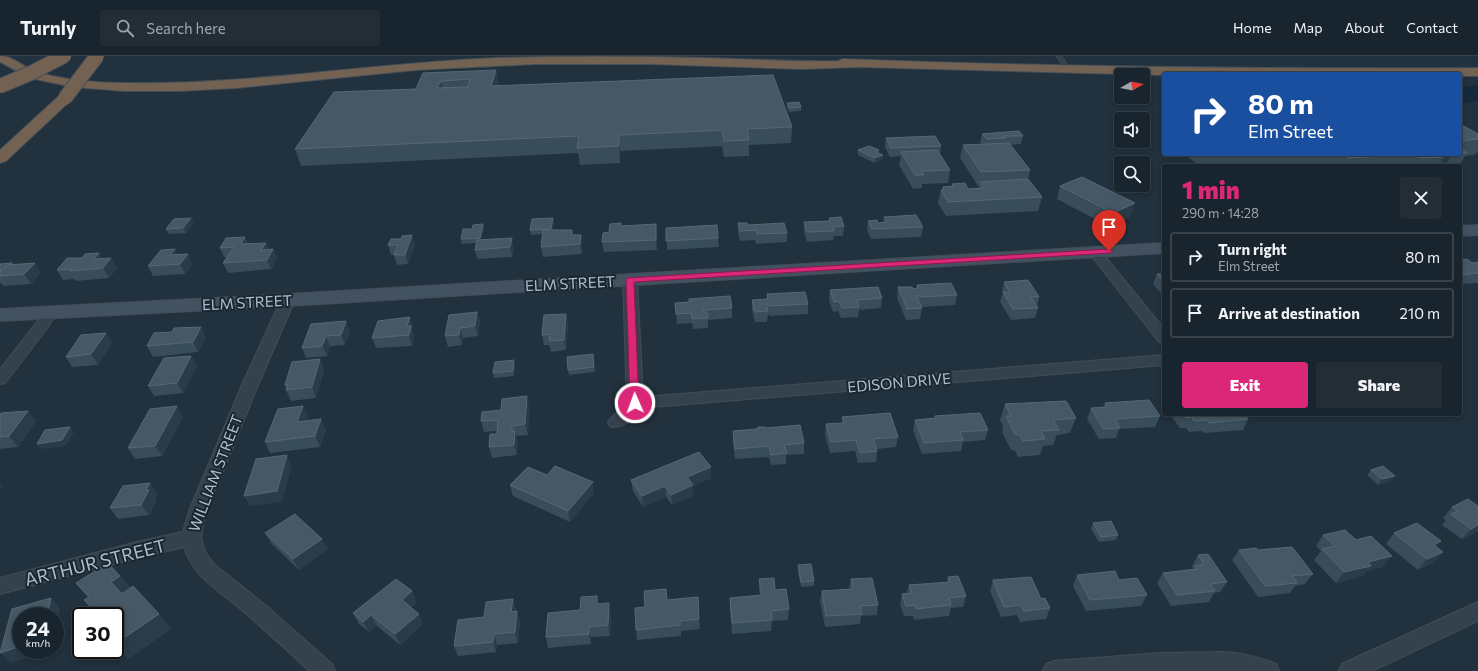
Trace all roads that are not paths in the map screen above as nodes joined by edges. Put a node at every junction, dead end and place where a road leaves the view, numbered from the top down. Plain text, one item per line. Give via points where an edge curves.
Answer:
1 (64, 56) edge
2 (97, 56) edge
3 (684, 56) edge
4 (1059, 56) edge
5 (0, 57) edge
6 (858, 64) junction
7 (1068, 70) junction
8 (1173, 72) edge
9 (1462, 72) edge
10 (1478, 72) edge
11 (0, 86) edge
12 (0, 158) edge
13 (1478, 230) edge
14 (1462, 231) edge
15 (1162, 248) edge
16 (1095, 252) junction
17 (630, 280) junction
18 (288, 300) junction
19 (50, 312) junction
20 (0, 315) edge
21 (1162, 336) edge
22 (1162, 360) edge
23 (0, 379) edge
24 (635, 403) junction
25 (616, 422) dead end
26 (191, 538) junction
27 (0, 586) edge
28 (1478, 611) edge
29 (1364, 668) edge
30 (324, 671) edge
31 (1054, 671) edge
32 (1268, 671) edge

1 - 11 highway, bridge
2 - 12 highway, bridge via 65,98
3 - 6 highway
4 - 7 lane
5 - 6 highway via 18,69 56,80 143,88 217,85 501,61 651,61 812,66
6 - 7 highway
7 - 8 highway
9 - 10 highway
13 - 14 street
15 - 16 street, ELM STREET
16 - 17 street, ELM STREET
16 - 21 street
17 - 18 street, ELM STREET
17 - 24 street
18 - 19 street, ELM STREET
18 - 26 street, WILLIAM STREET via 198,511 192,526
19 - 20 street, ELM STREET
19 - 23 street
22 - 24 street, EDISON DRIVE
24 - 25 street via 628,413
26 - 27 street, ARTHUR STREET
26 - 30 street, WILLIAM STREET via 199,561 213,575
28 - 29 street
31 - 32 street via 1166,662 1228,662 1257,665

